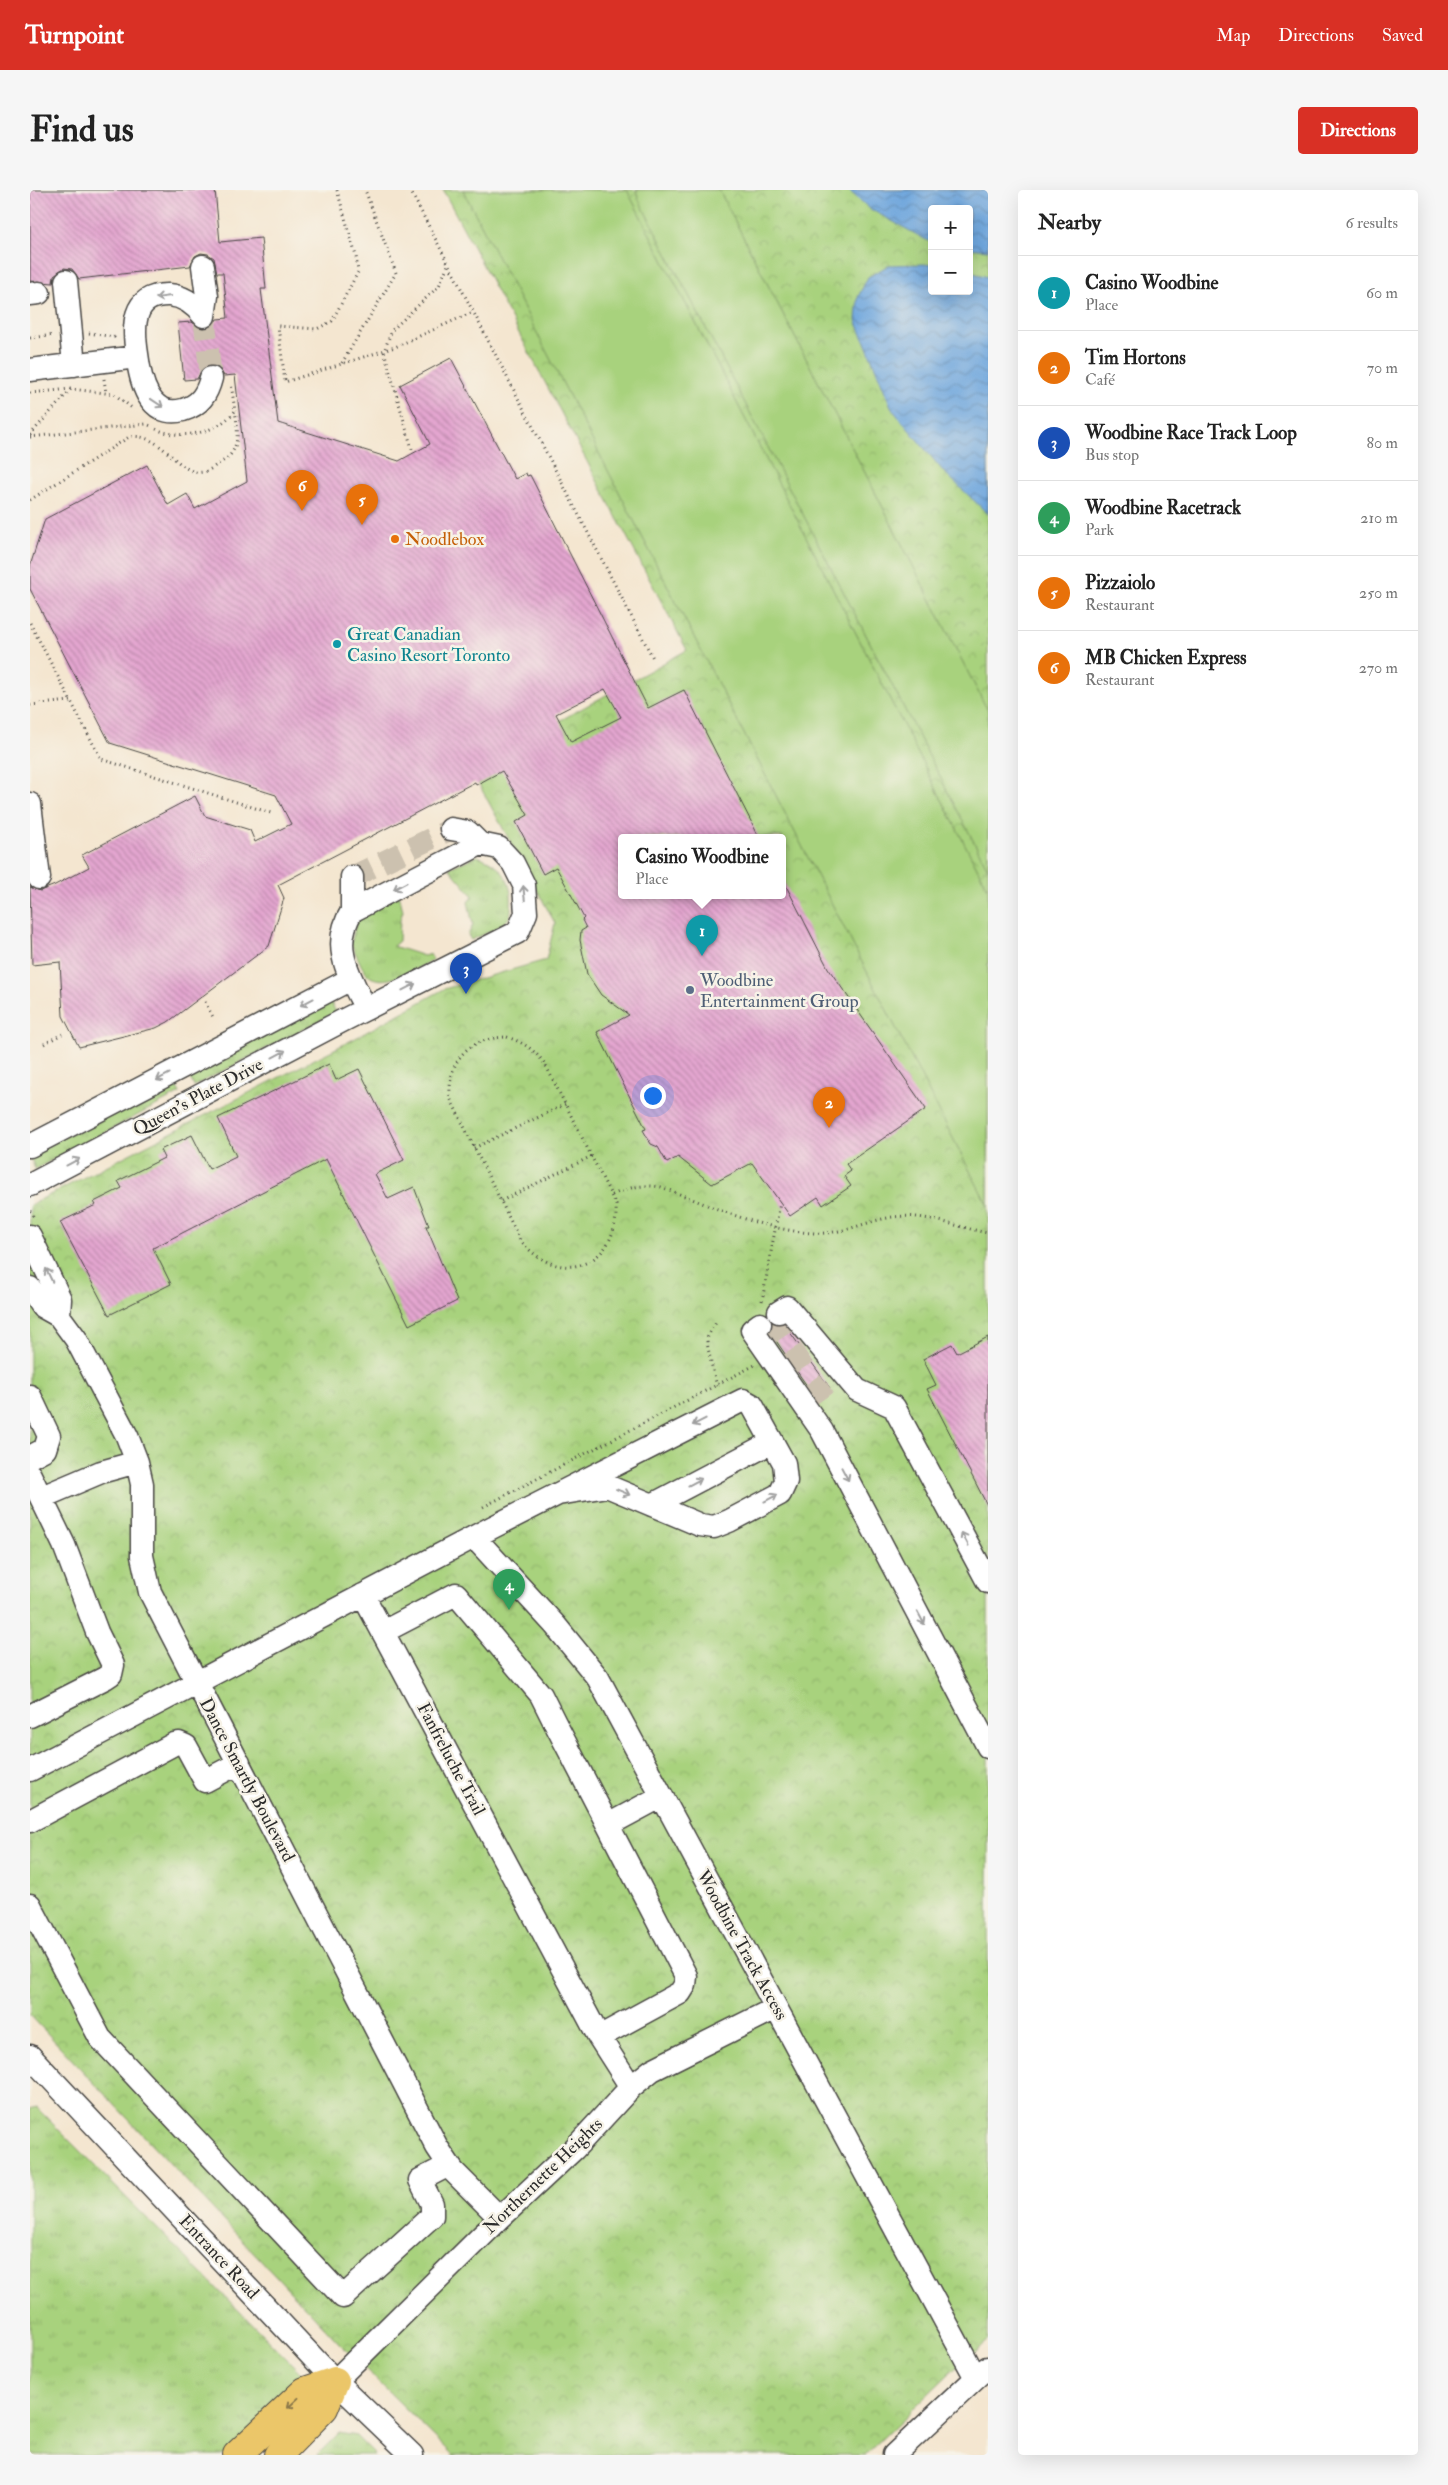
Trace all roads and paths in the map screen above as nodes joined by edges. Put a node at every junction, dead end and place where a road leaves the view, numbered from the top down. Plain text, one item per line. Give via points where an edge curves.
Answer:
1 (337, 190) edge
2 (365, 190) edge
3 (410, 190) edge
4 (449, 265) junction
5 (203, 266) dead end
6 (66, 281) dead end
7 (473, 312) junction
8 (59, 334) dead end
9 (30, 338) edge
10 (384, 351) junction
11 (342, 364) junction
12 (74, 365) junction
13 (138, 365) junction
14 (30, 370) edge
15 (104, 377) dead end
16 (211, 378) tunnel mouth
17 (71, 389) junction
18 (30, 393) edge
19 (106, 393) junction
20 (134, 409) dead end
21 (235, 411) dead end
22 (158, 422) dead end
23 (131, 425) dead end
24 (155, 428) dead end
25 (30, 436) edge
26 (412, 449) dead end
27 (30, 500) edge
28 (30, 623) edge
29 (654, 660) dead end
30 (71, 701) junction
31 (30, 705) edge
32 (30, 804) edge
33 (274, 814) dead end
34 (451, 829) dead end
35 (480, 844) junction
36 (352, 876) dead end
37 (39, 878) dead end
38 (352, 911) junction
39 (351, 979) junction
40 (205, 1002) dead end
41 (366, 1009) junction
42 (214, 1019) dead end
43 (62, 1034) dead end
44 (44, 1044) dead end
45 (566, 1104) junction
46 (30, 1146) edge
47 (474, 1148) junction
48 (592, 1156) junction
49 (30, 1185) edge
50 (612, 1194) junction
51 (501, 1201) junction
52 (780, 1203) dead end
53 (777, 1227) junction
54 (988, 1233) edge
55 (30, 1236) edge
56 (30, 1288) edge
57 (59, 1316) junction
58 (717, 1321) dead end
59 (793, 1353) junction
60 (716, 1386) junction
61 (30, 1396) edge
62 (772, 1442) junction
63 (30, 1457) edge
64 (137, 1462) junction
65 (30, 1475) edge
66 (558, 1494) junction
67 (42, 1497) junction
68 (652, 1505) junction
69 (483, 1507) dead end
70 (474, 1537) junction
71 (988, 1582) edge
72 (363, 1595) junction
73 (383, 1632) junction
74 (196, 1682) junction
75 (30, 1716) edge
76 (988, 1747) edge
77 (238, 1763) junction
78 (30, 1770) edge
79 (662, 1796) junction
80 (30, 1821) edge
81 (608, 1825) junction
82 (30, 1905) edge
83 (776, 2008) junction
84 (599, 2037) junction
85 (30, 2056) edge
86 (631, 2087) junction
87 (449, 2165) junction
88 (500, 2218) junction
89 (982, 2372) edge
90 (335, 2380) junction
91 (237, 2455) edge
92 (278, 2455) edge
93 (412, 2455) edge
94 (894, 2455) edge

1 - 11 path via 358,272 332,321 318,328 278,326 285,382
2 - 11 path via 396,273
3 - 4 path
4 - 7 path
4 - 10 path via 439,286 392,330
5 -> 13 street via 207,296 204,316 184,299 164,295 153,298 137,312 134,334
6 - 12 street
7 - 10 path
7 - 29 path
8 - 9 path
10 - 11 path
10 - 26 path
12 - 13 street
12 - 14 street
13 -> 16 street via 148,396 156,405 168,410 192,407 202,400
15 - 19 path
17 - 18 path
17 - 19 path
17 - 25 path
19 - 20 path via 114,394
21 - 27 path via 239,432 237,444 228,458 205,472 196,473 188,469 150,439 140,435 129,437
22 - 24 path
23 - 25 path
28 - 30 path
30 - 31 path
30 - 33 path via 101,759
32 - 37 street
34 - 35 street, Queen's Plate Drive via 468,832
35 -> 38 street
41 -> 35 street, Queen's Plate Drive via 518,932 526,913 524,885 513,863 499,848
36 - 38 street
38 - 39 street via 343,925 340,942
39 - 41 street
39 -> 46 street, Queen's Plate Drive
40 - 42 path
49 -> 41 street, Queen's Plate Drive
43 - 44 path
45 - 47 path
45 - 47 path via 546,1064 522,1042 507,1037 476,1043 463,1053 449,1082 450,1098
45 - 48 path
47 - 51 path
48 - 50 path
48 - 51 path
50 - 51 path via 617,1221 613,1237 604,1250 576,1266 544,1262 530,1253
50 - 53 path via 631,1186 661,1187 759,1224
52 - 53 path
53 - 54 path via 814,1233 850,1230 888,1218 917,1217
53 - 59 path via 763,1292
57 -> 55 street via 60,1299
56 - 57 street, Dance Smartly Boulevard via 43,1308
57 - 64 street, Dance Smartly Boulevard via 76,1339
58 - 60 path via 707,1344
59 - 60 path
71 -> 59 street via 894,1407
59 -> 76 street via 822,1431
60 - 69 path
61 - 63 street via 49,1436 45,1449
62 -> 66 street via 752,1406 742,1400
68 -> 62 street
68 -> 62 street via 700,1525 714,1527 729,1521 780,1494 786,1481 784,1464
64 - 67 street via 101,1472
64 - 74 street, Dance Smartly Boulevard via 142,1484 142,1556 150,1592
65 - 67 street
66 -> 68 street via 608,1486
66 - 70 street
67 - 75 street via 113,1670 104,1678
70 - 72 street
70 - 79 street, Woodbine Track Access via 555,1625 598,1678
72 - 73 street, Fanfreluche Trail
72 - 74 street
73 - 81 street via 456,1594 541,1696
73 - 84 street, Fanfreluche Trail
74 - 77 street, Dance Smartly Boulevard
74 - 78 street
77 - 80 street via 205,1781 186,1746 174,1744
77 - 87 street, Dance Smartly Boulevard
79 - 81 street
79 - 83 street, Woodbine Track Access
81 - 84 street via 686,1976 680,1993
82 - 87 street via 100,2038 343,2298 432,2216 432,2204 420,2180
83 - 86 street, Northernette Heights via 652,2070
83 - 89 street, Woodbine Track Access
84 - 86 street, Fanfreluche Trail
85 - 90 street, Entrance Road
86 - 88 street, Northernette Heights via 574,2149
87 - 88 street, Dance Smartly Boulevard
88 - 90 street, Northernette Heights
89 - 94 street
90 -> 91 main road via 305,2391
90 - 92 main road via 324,2408
90 - 93 street, Entrance Road

